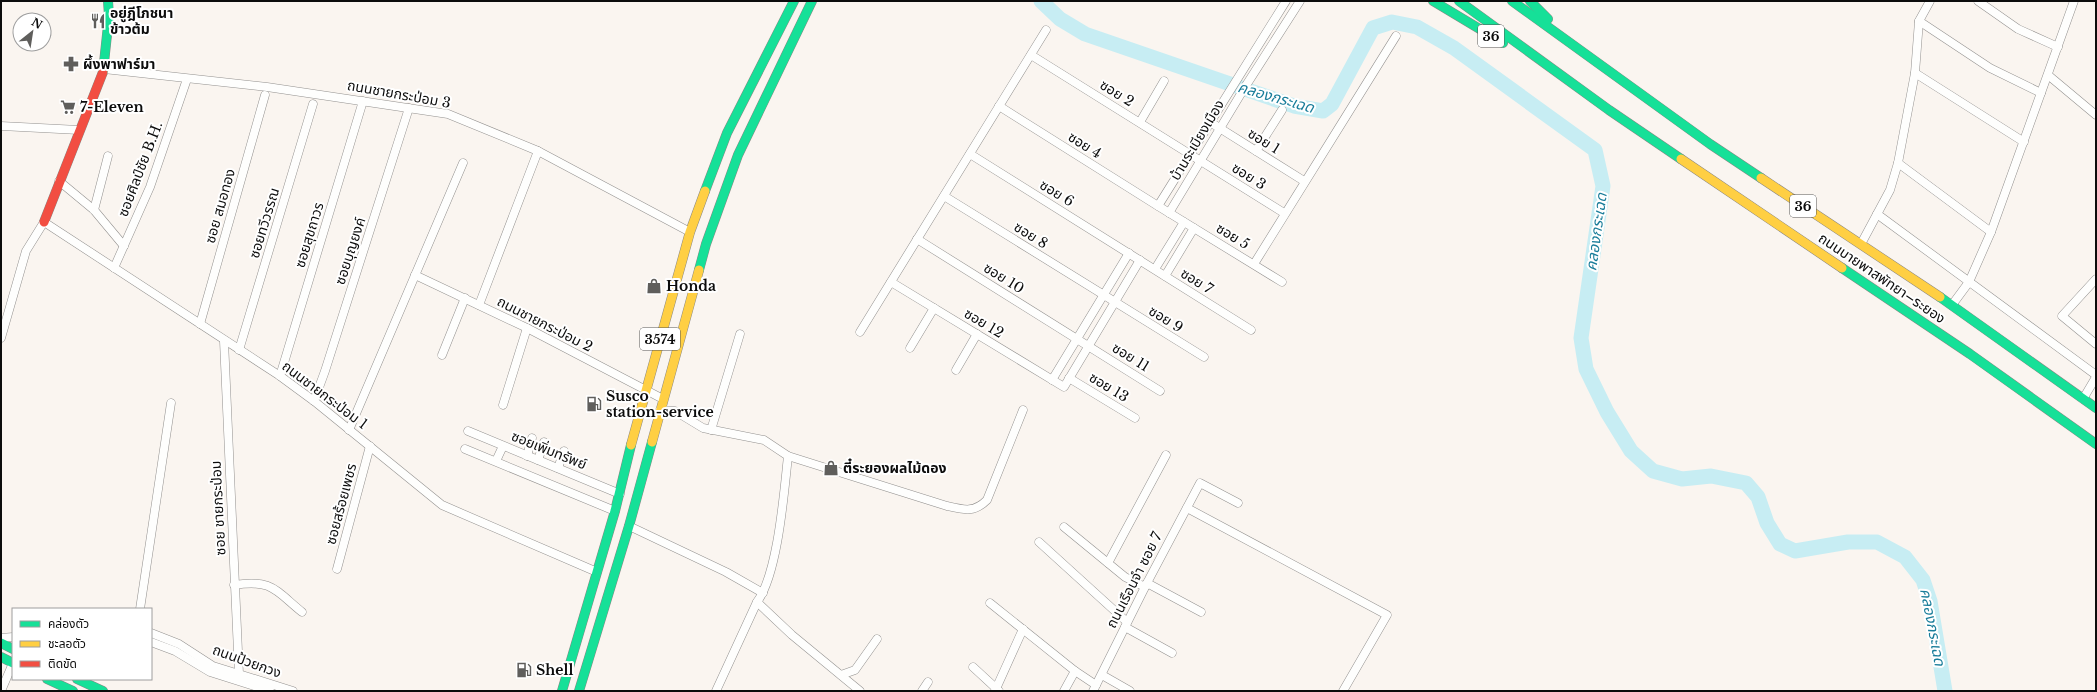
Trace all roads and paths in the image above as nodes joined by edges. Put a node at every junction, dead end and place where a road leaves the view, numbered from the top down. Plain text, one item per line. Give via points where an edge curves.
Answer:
1 (108, 1) edge
2 (794, 1) edge
3 (812, 1) edge
4 (1286, 1) edge
5 (1300, 1) edge
6 (1433, 1) edge
7 (1459, 1) edge
8 (1512, 1) edge
9 (1530, 1) edge
10 (1930, 1) edge
11 (1978, 1) edge
12 (2074, 1) edge
13 (1919, 21) junction
14 (1046, 30) dead end
15 (1396, 36) dead end
16 (2058, 47) junction
17 (1254, 50) junction
18 (1581, 51) junction
19 (1031, 55) junction
20 (1264, 56) junction
21 (104, 69) junction
22 (1551, 69) junction
23 (1915, 73) junction
24 (2048, 75) junction
25 (187, 79) junction
26 (1164, 81) dead end
27 (1234, 81) junction
28 (1245, 87) junction
29 (2041, 93) junction
30 (265, 95) dead end
31 (363, 101) junction
32 (314, 104) dead end
33 (999, 106) junction
34 (409, 108) junction
35 (1282, 110) dead end
36 (2096, 115) edge
37 (1140, 122) junction
38 (1210, 122) junction
39 (1, 126) edge
40 (1220, 128) junction
41 (80, 130) junction
42 (2024, 142) junction
43 (538, 151) junction
44 (1256, 151) junction
45 (970, 154) junction
46 (1190, 154) junction
47 (108, 156) dead end
48 (1201, 160) junction
49 (463, 163) dead end
50 (1898, 163) junction
51 (59, 181) junction
52 (1304, 181) junction
53 (944, 196) junction
54 (1158, 206) junction
55 (94, 210) junction
56 (1169, 213) junction
57 (1284, 213) junction
58 (1877, 214) junction
59 (44, 222) junction
60 (1184, 222) junction
61 (1194, 228) junction
62 (690, 232) junction
63 (1991, 232) junction
64 (917, 239) junction
65 (1861, 244) junction
66 (124, 246) junction
67 (1129, 253) junction
68 (1140, 260) junction
69 (1254, 264) junction
70 (114, 268) junction
71 (1155, 269) junction
72 (415, 275) junction
73 (1165, 276) junction
74 (2096, 279) edge
75 (891, 282) junction
76 (1282, 282) dead end
77 (1969, 282) junction
78 (1104, 295) junction
79 (465, 298) junction
80 (1114, 302) junction
81 (479, 305) junction
82 (1952, 305) junction
83 (934, 308) junction
84 (200, 324) junction
85 (2, 327) edge
86 (527, 328) junction
87 (1251, 330) dead end
88 (860, 332) dead end
89 (740, 334) dead end
90 (977, 334) junction
91 (1, 338) edge
92 (1077, 339) junction
93 (224, 341) junction
94 (2096, 344) edge
95 (1088, 346) junction
96 (910, 348) dead end
97 (239, 350) junction
98 (442, 355) dead end
99 (1204, 357) dead end
100 (956, 370) dead end
101 (280, 376) junction
102 (2096, 376) edge
103 (1069, 378) junction
104 (1052, 380) junction
105 (645, 390) junction
106 (1160, 391) dead end
107 (663, 398) junction
108 (2083, 399) junction
109 (314, 401) junction
110 (171, 403) dead end
111 (503, 405) dead end
112 (2096, 408) edge
113 (660, 410) junction
114 (1023, 410) dead end
115 (1135, 418) dead end
116 (350, 430) junction
117 (711, 430) junction
118 (468, 432) dead end
119 (532, 438) dead end
120 (544, 442) dead end
121 (2096, 444) edge
122 (370, 446) junction
123 (503, 446) junction
124 (465, 449) dead end
125 (564, 451) dead end
126 (1166, 455) dead end
127 (527, 456) junction
128 (788, 456) junction
129 (538, 460) junction
130 (496, 461) junction
131 (558, 468) junction
132 (620, 494) junction
133 (1238, 503) dead end
134 (1187, 508) junction
135 (615, 510) junction
136 (629, 526) junction
137 (1064, 527) dead end
138 (1039, 542) dead end
139 (1108, 563) junction
140 (337, 569) dead end
141 (598, 572) junction
142 (234, 585) junction
143 (1146, 585) junction
144 (763, 593) junction
145 (757, 602) junction
146 (990, 603) dead end
147 (140, 608) edge
148 (302, 612) dead end
149 (1201, 612) dead end
150 (1126, 624) junction
151 (1024, 629) junction
152 (152, 633) edge
153 (12, 637) edge
154 (1, 638) edge
155 (877, 638) dead end
156 (152, 642) edge
157 (1, 643) edge
158 (12, 648) edge
159 (1172, 653) dead end
160 (1, 658) edge
161 (12, 663) edge
162 (12, 665) edge
163 (973, 667) dead end
164 (1075, 671) junction
165 (239, 674) junction
166 (841, 675) junction
167 (1102, 675) junction
168 (49, 680) edge
169 (79, 680) edge
170 (928, 682) dead end
171 (1095, 688) edge
172 (717, 690) edge
173 (997, 690) edge
174 (1, 691) edge
175 (73, 691) edge
176 (103, 691) edge
177 (270, 691) edge
178 (293, 691) edge
179 (562, 691) edge
180 (579, 691) edge
181 (860, 691) edge
182 (922, 691) edge
183 (1064, 691) edge
184 (1130, 691) edge
185 (1343, 691) edge

1 - 21 main road
2 - 62 main road, 3574 via 727,133
3 - 107 main road, 3574 via 738,155 706,244
4 - 17 street, บ้านระเบียงเมือง
5 - 20 street, บ้านระเบียงเมือง
6 - 22 main road, ถนนบายพาสพัทยา–ระยอง / 36
7 - 22 main road, ถนนบายพาสพัทยา–ระยอง / 36
8 - 18 main road, ถนนบายพาสพัทยา–ระยอง / 36
9 - 18 main road, ถนนบายพาสพัทยา–ระยอง / 36
10 - 13 street
11 - 16 street via 2024,32
12 - 16 street
13 - 23 street
13 - 29 street via 1990,68
14 - 19 street
15 - 52 street
16 - 24 street
17 - 20 street
17 - 27 street, บ้านระเบียงเมือง
18 - 65 main road, ถนนบายพาสพัทยา–ระยอง / 36 via 1710,144
19 - 33 street
19 - 37 street, ซอย 2
20 - 28 street, บ้านระเบียงเมือง
21 - 25 street, ถนนชายกระป่อม 3
21 - 41 main road
22 - 121 main road, ถนนบายพาสพัทยา–ระยอง / 36 via 1615,115 1970,354
23 - 42 street
23 - 50 street
24 - 29 street
24 - 36 street
25 - 31 street, ถนนชายกระป่อม 3
25 - 66 street, ซอยศิลป์ชัย B.H. via 150,187
26 - 37 street
27 - 28 street
27 - 38 street, บ้านระเบียงเมือง
28 - 40 street, บ้านระเบียงเมือง
29 - 42 street
30 - 84 street, ซอย สมอทอง
31 - 34 street, ถนนชายกระป่อม 3
31 - 101 street, ซอยสุขถาวร
32 - 97 street, ซอยทวีวรรณ
33 - 45 street
33 - 54 street, ซอย 4
34 - 43 street, ถนนชายกระป่อม 3 via 448,114
34 - 109 street, ซอยบุญยงค์
35 - 44 street
37 - 46 street, ซอย 2
38 - 40 street, ซอย 1
38 - 46 street, บ้านระเบียงเมือง
39 - 41 street
40 - 44 street, ซอย 1
40 - 48 street, บ้านระเบียงเมือง
41 - 51 main road
42 - 63 street
43 - 62 street, ถนนชายกระป่อม 3
43 - 81 street
44 - 52 street, ซอย 1
45 - 53 street
45 - 67 street, ซอย 6
46 - 48 street, ซอย 2
46 - 54 street, บ้านระเบียงเมือง
47 - 55 street
48 - 56 street, บ้านระเบียงเมือง
48 - 57 street, ซอย 3
49 - 72 street
50 - 58 street via 1890,190
50 - 63 street
51 - 55 street
51 - 59 main road
52 - 57 street
53 - 64 street
53 - 78 street, ซอย 8
54 - 56 street, ซอย 4
55 - 66 street
56 - 60 street, ซอย 5
57 - 69 street
58 - 65 street
58 - 77 street
59 - 70 street, ถนนชายกระป่อม 1
59 - 85 street via 26,251
60 - 61 street, ซอย 5
60 - 71 street
61 - 69 street, ซอย 5
61 - 73 street
62 - 105 main road, 3574
63 - 77 street
64 - 75 street
64 - 92 street, ซอย 10
65 - 82 main road, ถนนบายพาสพัทยา–ระยอง / 36
66 - 70 street, ซอยศิลป์ชัย B.H.
67 - 68 street, ซอย 7
67 - 78 street
68 - 71 street, ซอย 7
68 - 80 street
69 - 76 street, ซอย 5
70 - 84 street, ถนนชายกระป่อม 1
71 - 73 street, ซอย 7
72 - 79 street, ถนนชายกระป่อม 2
72 - 116 street
73 - 87 street, ซอย 7
74 - 94 street via 2062,316
75 - 83 street, ซอย 12
75 - 88 street
77 - 82 street
77 - 102 street
78 - 80 street, ซอย 8
78 - 92 street
79 - 81 street, ถนนชายกระป่อม 2
79 - 98 street
80 - 95 street
80 - 99 street, ซอย 9
81 - 86 street, ถนนชายกระป่อม 2
82 - 108 main road, ถนนบายพาสพัทยา–ระยอง / 36
83 - 90 street, ซอย 12
83 - 96 street
84 - 93 street, ถนนชายกระป่อม 1
85 - 91 street
86 - 105 street, ถนนชายกระป่อม 2
86 - 111 street
89 - 117 street
90 - 100 street
90 - 104 street, ซอย 12
92 - 95 street, ซอย 10
92 - 104 street
93 - 97 street, ถนนชายกระป่อม 1
93 - 142 street, ซอย ชายกระป่อม
95 - 103 street
95 - 106 street, ซอย 11
97 - 101 street, ถนนชายกระป่อม 1
101 - 109 street, ถนนชายกระป่อม 1
102 - 108 street
103 - 104 street, ซอย 12 via 1064,387
103 - 115 street, ซอย 13
105 - 107 street, ถนนชายกระป่อม 2
105 - 132 main road, 3574
107 - 113 main road, 3574
108 - 112 main road, ถนนบายพาสพัทยา–ระยอง / 36
109 - 116 street, ถนนชายกระป่อม 1
110 - 147 street
113 - 117 street via 675,411
113 - 136 main road, 3574
114 - 128 street via 987,500 980,508 965,510 947,506
116 - 122 street, ถนนชายกระป่อม 1
117 - 128 street via 764,440
118 - 123 street, ซอยเพิ่มทรัพย์
119 - 127 street
120 - 129 street
122 - 140 street, ซอยสร้อยเพชร
122 - 141 street, ถนนชายกระป่อม 1 via 442,505
123 - 127 street, ซอยเพิ่มทรัพย์
123 - 130 street
124 - 130 street
125 - 131 street
126 - 139 street
127 - 129 street, ซอยเพิ่มทรัพย์
128 - 144 street via 782,508
129 - 131 street, ซอยเพิ่มทรัพย์
130 - 135 street
131 - 132 street, ซอยเพิ่มทรัพย์
132 - 135 main road, 3574
133 - 134 street, ถนนเรือนจำ ซอย 7 via 1200,483
134 - 143 street, ถนนเรือนจำ ซอย 7
134 - 185 street via 1387,615
135 - 141 main road, 3574
136 - 144 street via 726,572
136 - 180 main road, 3574
137 - 139 street
138 - 150 street
139 - 143 street via 1125,577
141 - 179 main road, 3574
142 - 148 street via 252,582 276,589
142 - 165 street, ซอย ชายกระป่อม
143 - 149 street
143 - 150 street, ถนนเรือนจำ ซอย 7
144 - 145 street
145 - 166 street via 792,636
145 - 172 street
146 - 151 street
150 - 159 street
150 - 167 street, ถนนเรือนจำ ซอย 7
151 - 164 street
151 - 173 street
152 - 165 street, ถนนป้วยกวง via 179,644 214,666
153 - 154 street
155 - 166 street via 855,670
156 - 177 street, ถนนป้วยกวง via 175,651 210,672
157 - 158 main road
160 - 161 main road
162 - 174 street
163 - 173 street
164 - 171 street
164 - 183 street
165 - 178 street, ถนนป้วยกวง
166 - 181 street
167 - 171 street, ถนนเรือนจำ ซอย 7
167 - 184 street
168 - 175 main road
169 - 176 main road
170 - 182 street

